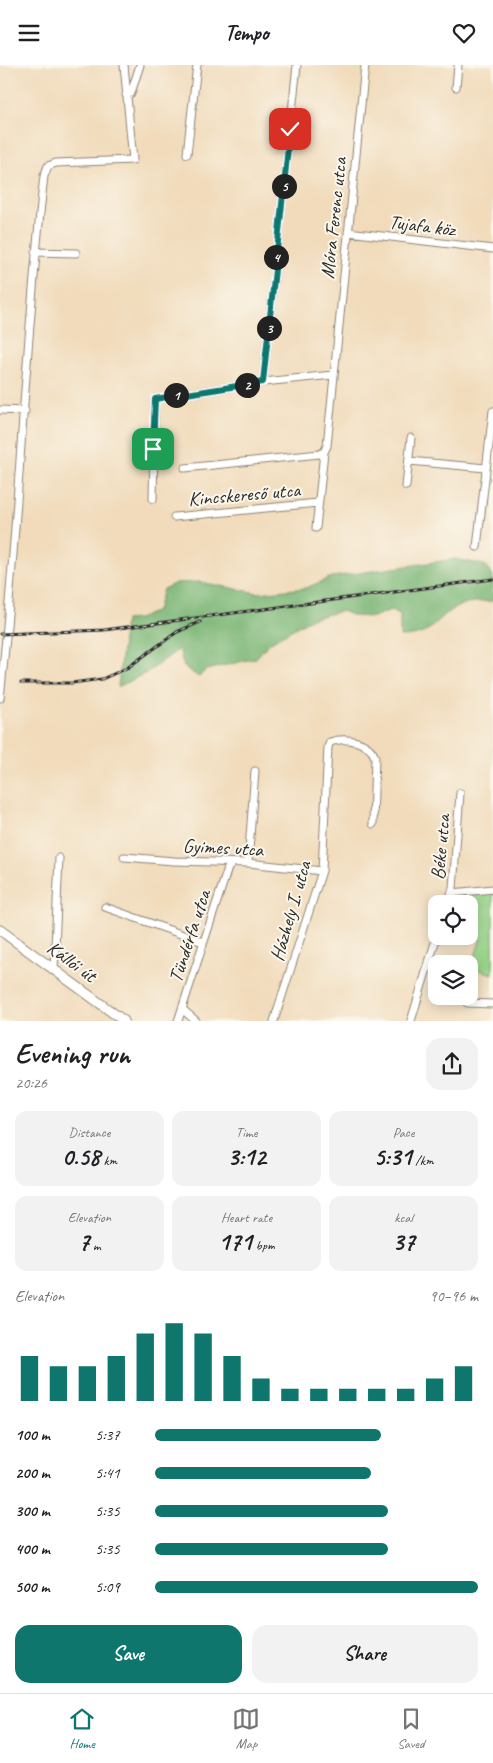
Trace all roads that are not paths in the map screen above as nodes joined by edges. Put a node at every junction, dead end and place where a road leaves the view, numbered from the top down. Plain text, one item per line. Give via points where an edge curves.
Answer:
1 (124, 65) edge
2 (140, 65) edge
3 (197, 65) edge
4 (297, 65) edge
5 (365, 65) edge
6 (458, 65) edge
7 (456, 87) dead end
8 (126, 95) junction
9 (187, 154) dead end
10 (348, 232) junction
11 (493, 249) edge
12 (35, 252) junction
13 (76, 253) dead end
14 (333, 375) junction
15 (263, 382) junction
16 (0, 410) edge
17 (25, 411) junction
18 (493, 411) edge
19 (411, 438) dead end
20 (324, 452) junction
21 (409, 461) junction
22 (185, 468) dead end
23 (486, 468) junction
24 (406, 486) dead end
25 (153, 499) dead end
26 (318, 503) junction
27 (174, 517) dead end
28 (316, 528) dead end
29 (477, 547) dead end
30 (0, 698) edge
31 (254, 771) dead end
32 (460, 793) dead end
33 (373, 824) dead end
34 (124, 857) dead end
35 (58, 858) dead end
36 (233, 863) junction
37 (248, 863) junction
38 (322, 871) junction
39 (493, 889) edge
40 (452, 893) joint
41 (105, 907) dead end
42 (0, 930) edge
43 (203, 942) junction
44 (434, 945) edge
45 (54, 970) junction
46 (478, 1003) edge
47 (493, 1004) edge
48 (182, 1009) junction
49 (124, 1021) edge
50 (178, 1021) edge
51 (196, 1021) edge
52 (274, 1021) edge
53 (411, 1021) edge

1 - 8 street
2 - 8 street via 131,93
3 - 9 street
4 - 15 street
5 - 10 street, Móra Ferenc utca
6 - 7 street
8 - 12 street via 133,160 48,166
10 - 11 street, Tujafa köz
10 - 14 street, Móra Ferenc utca
12 - 13 street
12 - 17 street
14 - 15 street
14 - 20 street, Móra Ferenc utca
15 - 25 street via 155,399
16 - 17 street
17 - 30 street
18 - 23 street
19 - 21 street
20 - 22 street
20 - 26 street, Móra Ferenc utca
21 - 23 street
21 - 24 street
23 - 29 street
26 - 27 street, Kincskereső utca
26 - 28 street, Móra Ferenc utca
31 - 37 street
32 - 40 street, Béke utca
33 - 38 street, Házhely I. utca via 375,757 372,749 365,743 330,742
34 - 36 street, Gyimes utca
35 - 45 street
36 - 37 street, Gyimes utca
36 - 43 street, Tündérfa utca via 228,868
37 - 38 street, Gyimes utca
38 - 52 street, Házhely I. utca
39 - 40 street
41 - 43 street
42 - 45 main road, Kállói út
43 - 48 street, Tündérfa utca
44 - 53 street
45 - 49 main road, Kállói út
46 - 47 street
48 - 50 street, Tündérfa utca
48 - 51 street

